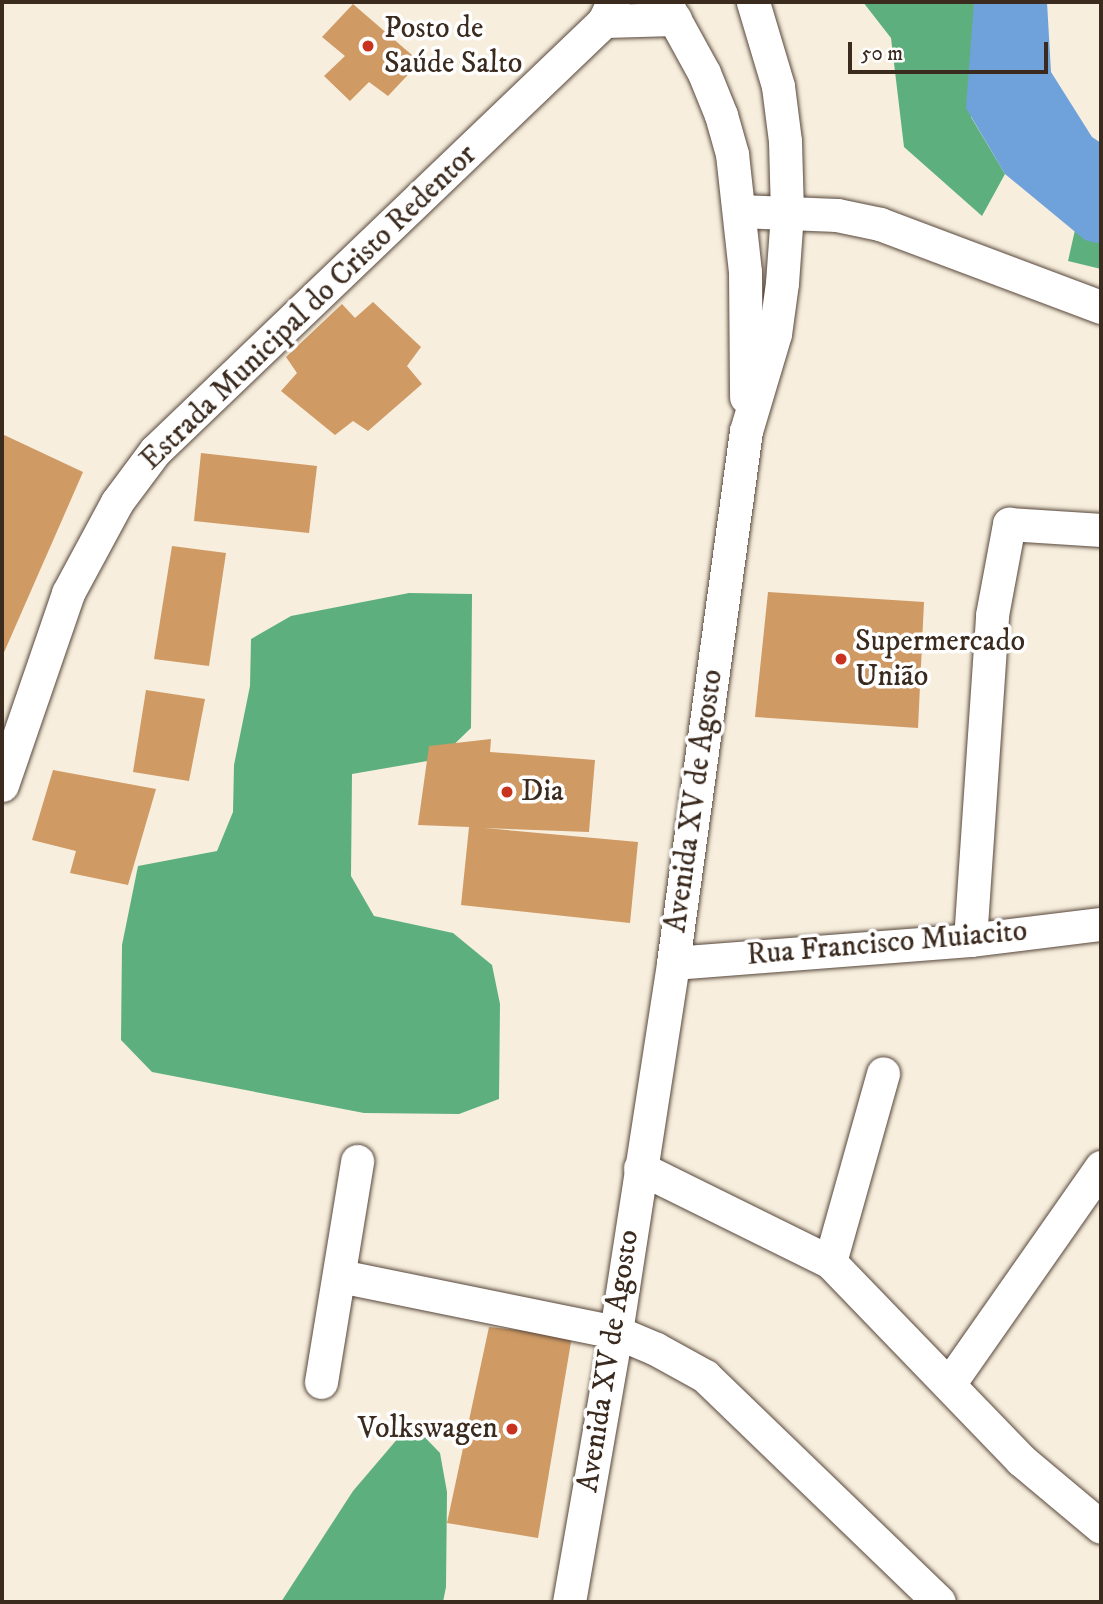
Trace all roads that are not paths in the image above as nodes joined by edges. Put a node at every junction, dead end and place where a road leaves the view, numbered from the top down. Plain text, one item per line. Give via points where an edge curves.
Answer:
1 (753, 2) edge
2 (670, 10) edge
3 (609, 11) edge
4 (739, 211) junction
5 (787, 213) junction
6 (1101, 307) edge
7 (746, 431) junction
8 (1101, 530) edge
9 (2, 785) edge
10 (1101, 924) edge
11 (970, 940) junction
12 (673, 962) junction
13 (883, 1073) dead end
14 (357, 1161) dead end
15 (1101, 1167) edge
16 (640, 1168) junction
17 (830, 1262) junction
18 (340, 1276) junction
19 (616, 1332) junction
20 (321, 1382) dead end
21 (949, 1384) junction
22 (1101, 1527) edge
23 (922, 1596) edge
24 (569, 1602) edge

1 - 5 street, Avenida XV de Agosto via 778,86
2 - 3 street, Estrada Municipal do Cristo Redentor
2 - 4 street via 721,115 732,154
3 - 9 street, Estrada Municipal do Cristo Redentor via 155,451 117,502 68,593
4 - 5 street
4 - 7 street via 746,296
5 - 6 street via 837,215 880,224
5 - 7 street, Avenida XV de Agosto via 775,334
7 - 12 street, Avenida XV de Agosto
8 - 11 street via 1009,524 992,615
10 - 11 street, Rua Francisco Muiacito
11 - 12 street, Rua Francisco Muiacito
12 - 16 street, Avenida XV de Agosto
13 - 17 street
14 - 18 street
15 - 21 street
16 - 17 street
16 - 19 street, Avenida XV de Agosto
17 - 21 street
18 - 19 street
18 - 20 street
19 - 23 street via 705,1377
19 - 24 street, Avenida XV de Agosto
21 - 22 street via 1021,1460

